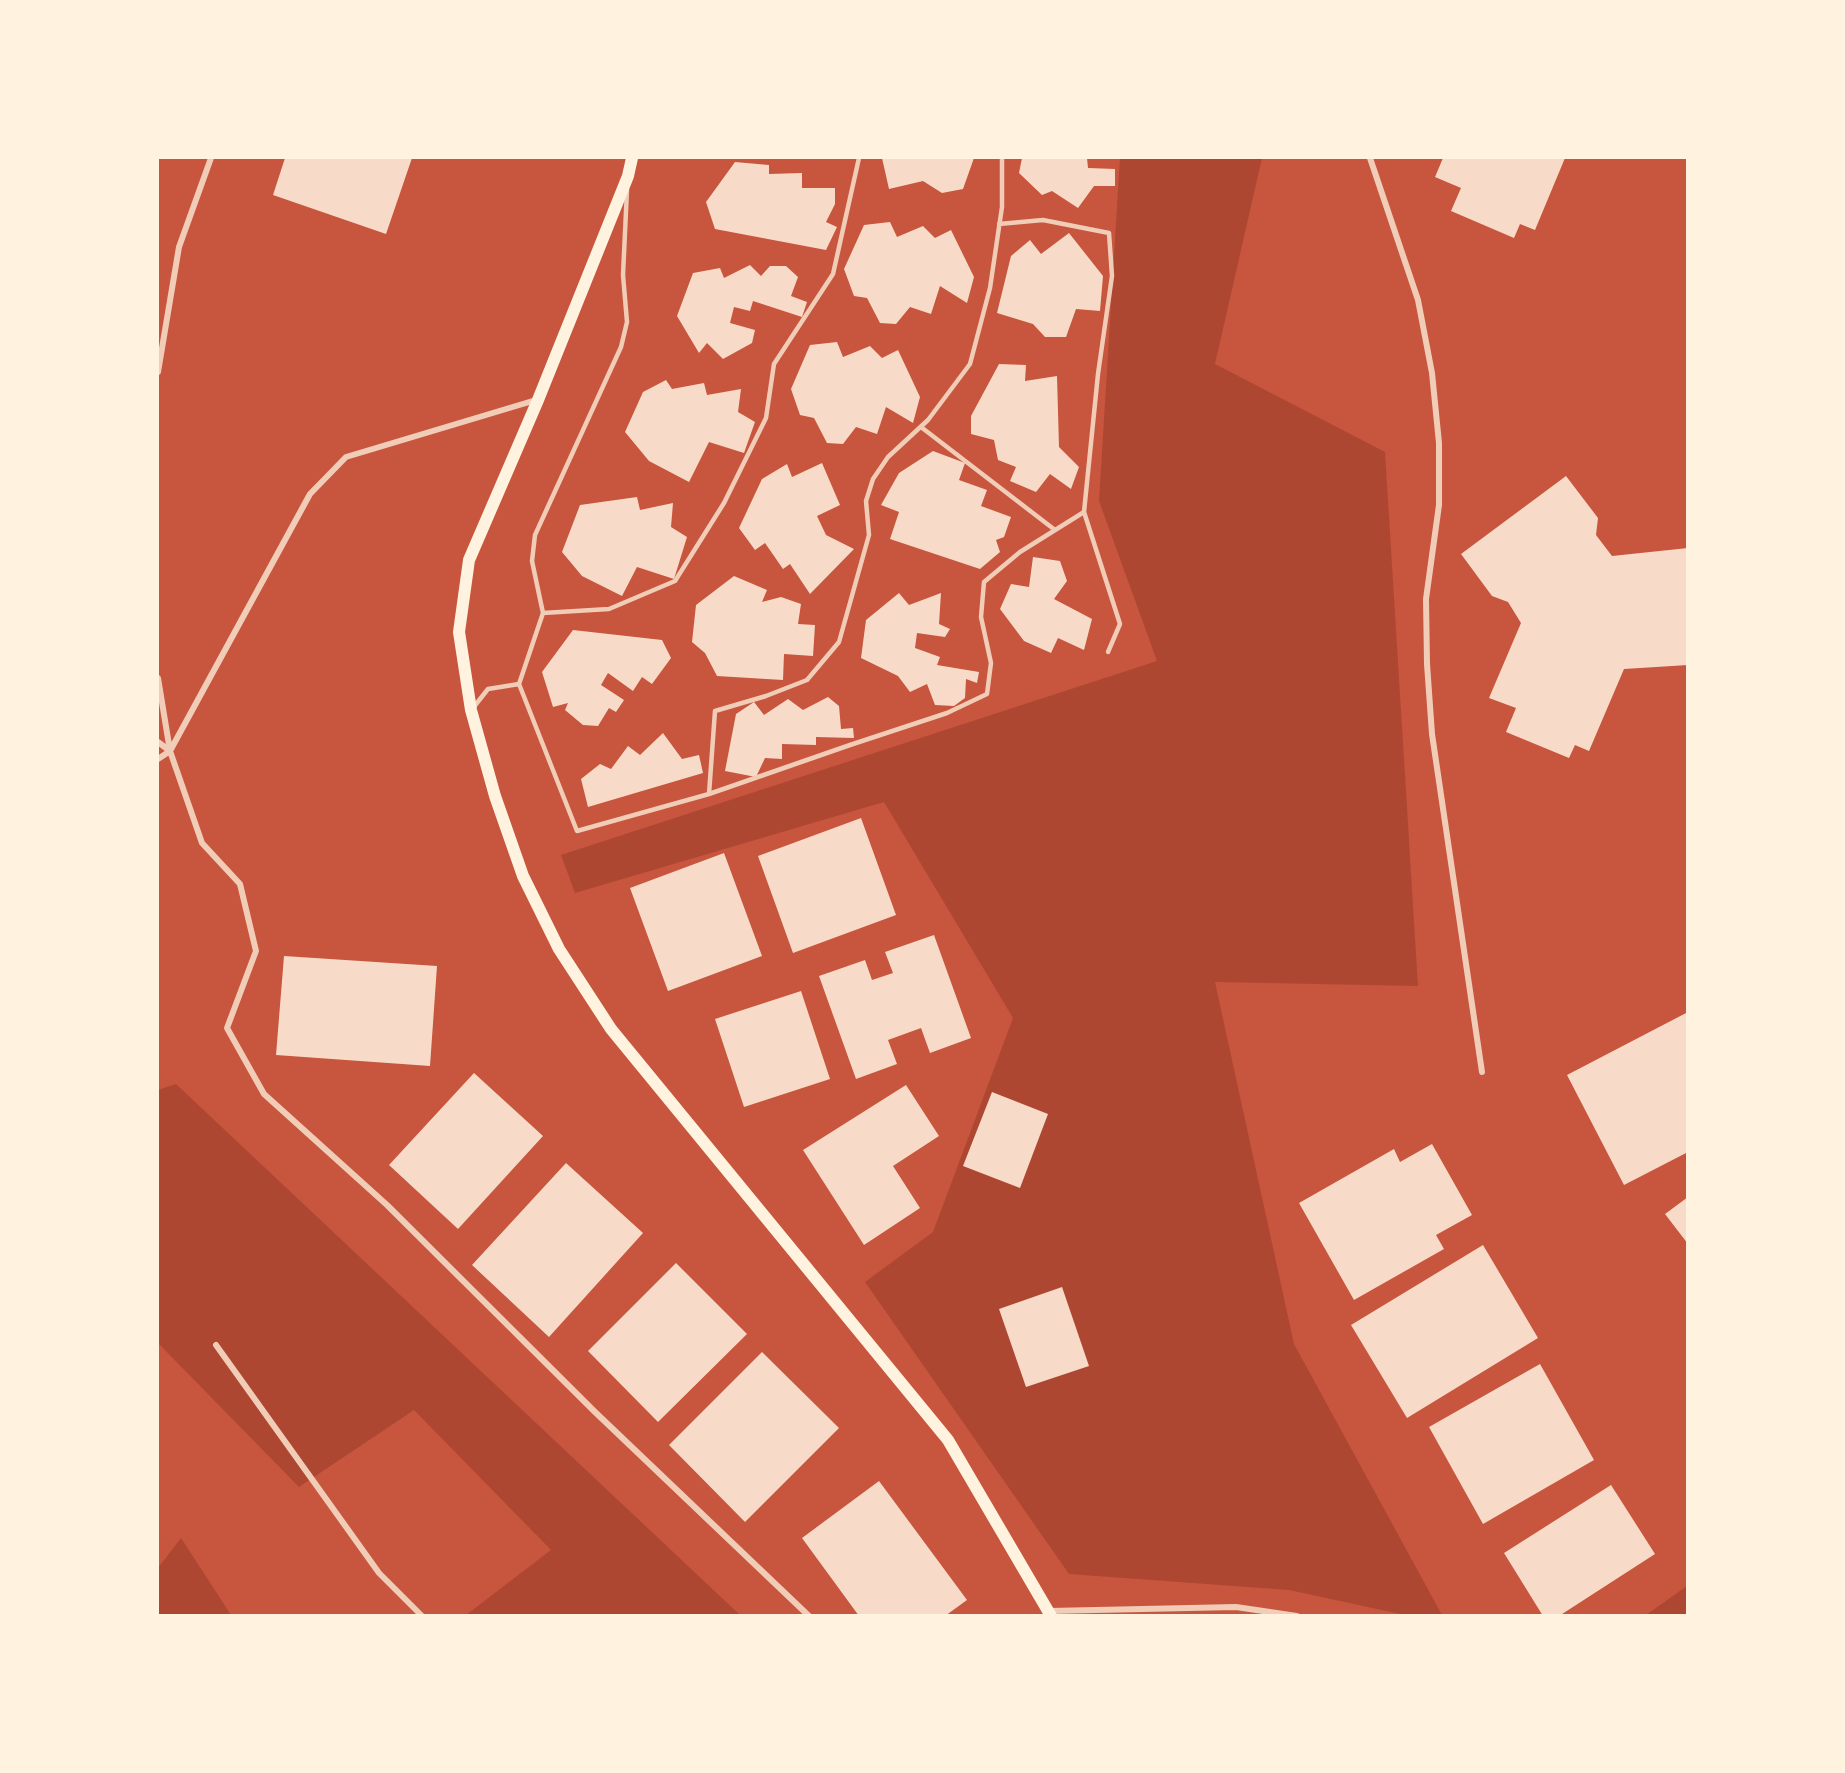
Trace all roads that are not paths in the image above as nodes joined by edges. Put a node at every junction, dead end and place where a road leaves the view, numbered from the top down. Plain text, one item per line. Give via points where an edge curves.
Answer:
1 (211, 158) edge
2 (632, 158) edge
3 (859, 158) edge
4 (1002, 158) edge
5 (1370, 158) edge
6 (628, 176) junction
7 (999, 224) junction
8 (158, 372) edge
9 (538, 400) junction
10 (921, 427) junction
11 (1084, 512) junction
12 (1055, 530) junction
13 (543, 613) junction
14 (1108, 652) dead end
15 (158, 678) edge
16 (519, 684) junction
17 (471, 710) junction
18 (158, 742) edge
19 (170, 751) junction
20 (158, 759) edge
21 (710, 794) junction
22 (1482, 1072) dead end
23 (216, 1345) dead end
24 (1049, 1613) edge
25 (422, 1616) edge
26 (809, 1616) edge
27 (1298, 1616) edge

1 - 8 street via 179,247
2 - 6 main road
3 - 13 lane via 833,274 774,364 766,418 724,503 675,581 609,609
4 - 7 lane
5 - 22 street via 1418,300 1432,374 1439,442 1439,505 1426,599 1432,734
6 - 9 main road
6 - 13 lane via 623,274 627,322 621,347 535,535 532,561
7 - 10 lane via 990,288 970,364
7 - 11 lane via 1043,220 1109,233 1112,276
9 - 17 main road via 469,560 459,632
9 - 19 street via 346,457 310,494
10 - 12 lane
10 - 21 lane via 888,457 873,479 866,501 869,535 839,642 807,680 715,711
11 - 12 lane
11 - 14 lane via 1120,624
12 - 21 lane via 984,582 981,617 991,663 987,694 947,713
13 - 16 lane
15 - 19 street
16 - 17 lane via 488,689
16 - 21 lane via 576,831
17 - 24 main road via 495,796 524,876 559,949 611,1029 948,1440
18 - 19 street
19 - 20 street
19 - 26 street via 202,843 240,884 255,951 227,1028 264,1094 387,1205 603,1420
23 - 25 street via 379,1573
24 - 27 street via 1236,1607

